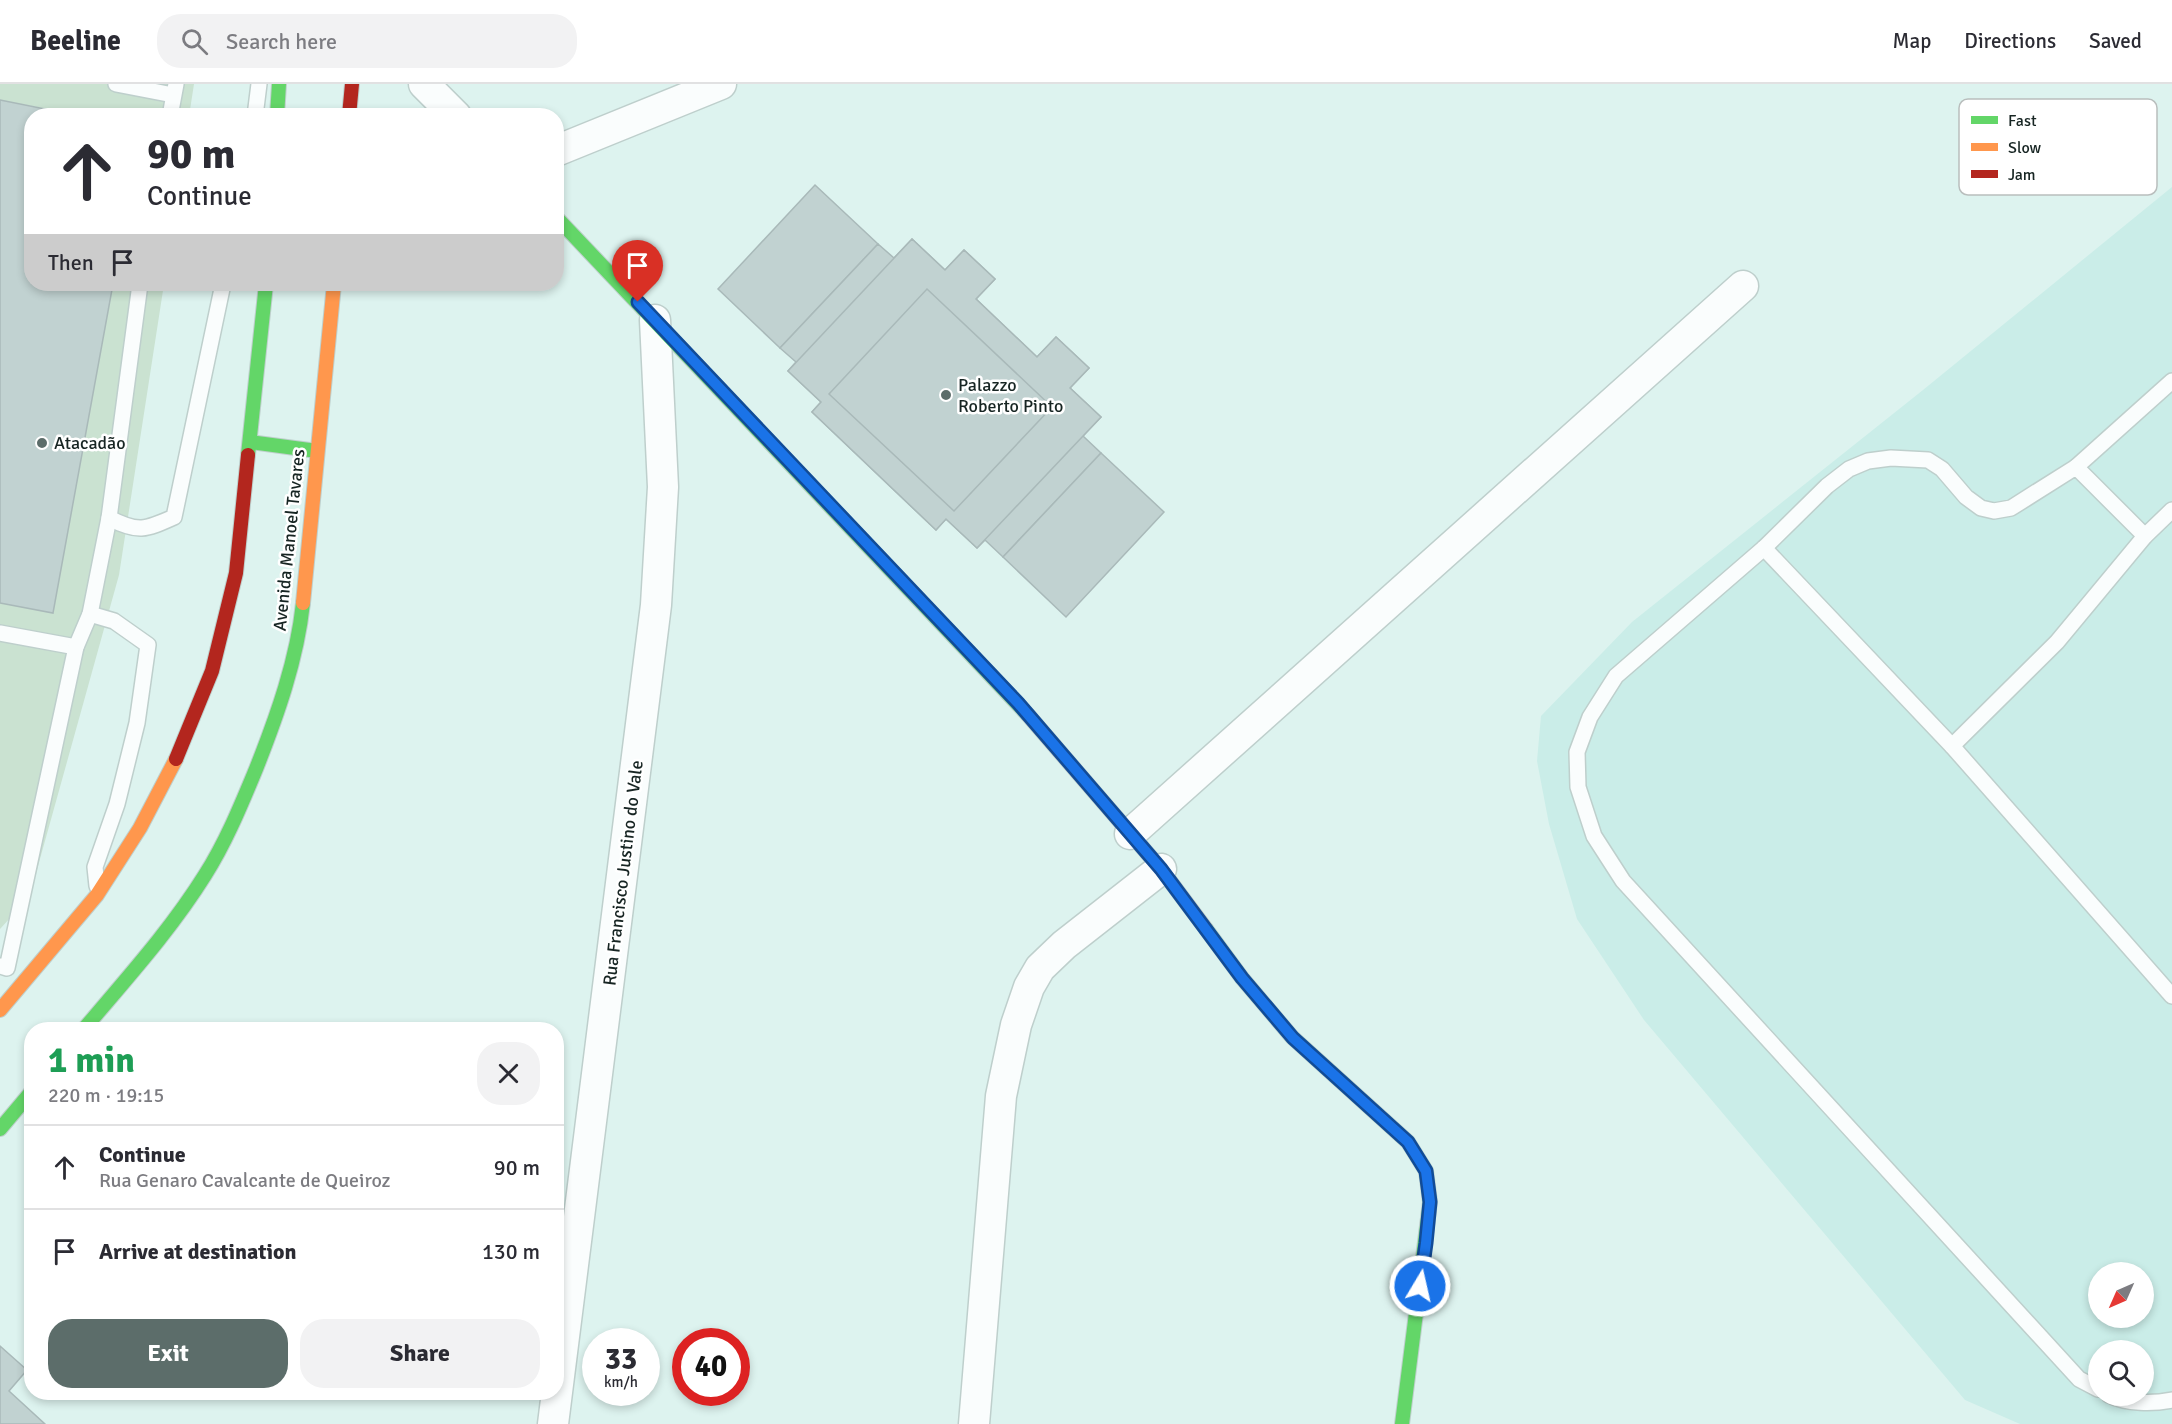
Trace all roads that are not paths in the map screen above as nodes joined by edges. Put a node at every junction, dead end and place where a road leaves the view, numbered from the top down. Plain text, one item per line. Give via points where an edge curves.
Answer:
1 (116, 84) edge
2 (260, 84) edge
3 (279, 84) edge
4 (352, 84) edge
5 (424, 84) edge
6 (722, 84) edge
7 (174, 89) edge
8 (171, 108) edge
9 (256, 108) edge
10 (278, 108) edge
11 (350, 108) edge
12 (448, 108) edge
13 (564, 148) edge
14 (564, 225) edge
15 (1743, 286) dead end
16 (139, 291) edge
17 (222, 291) edge
18 (265, 291) edge
19 (332, 291) edge
20 (655, 320) junction
21 (2172, 381) edge
22 (250, 442) junction
23 (317, 451) junction
24 (2076, 467) junction
25 (2172, 510) edge
26 (109, 518) junction
27 (2145, 536) junction
28 (1764, 548) junction
29 (90, 614) junction
30 (0, 633) edge
31 (76, 647) junction
32 (1952, 746) junction
33 (1130, 834) junction
34 (1161, 869) junction
35 (97, 895) junction
36 (0, 966) edge
37 (2172, 996) edge
38 (0, 1010) edge
39 (90, 1022) edge
40 (24, 1100) edge
41 (0, 1128) edge
42 (564, 1337) edge
43 (2088, 1384) edge
44 (556, 1400) edge
45 (2172, 1400) edge
46 (2154, 1403) edge
47 (553, 1424) edge
48 (974, 1424) edge
49 (1402, 1424) edge

1 - 7 lane
2 - 9 lane
3 - 10 main road
4 - 11 main road
5 - 12 street
6 - 13 street
7 - 8 lane
14 - 20 main road
15 - 33 street
16 - 26 lane
17 - 26 lane via 174,518 150,528 130,529
18 - 22 main road
19 - 23 main road, Avenida Manoel Tavares
20 - 33 main road via 1018,703
20 - 42 street, Rua Francisco Justino do Vale via 663,487 656,605
21 - 24 lane
22 - 23 main road
22 - 35 main road via 236,573 212,671 173,767
23 - 39 main road, Avenida Manoel Tavares via 301,622 278,715 239,811 199,884
24 - 27 lane
24 - 28 lane via 2011,507 1994,511 1981,508 1942,468 1928,460 1868,461 1849,469 1827,486
25 - 27 lane
26 - 29 lane
27 - 32 lane via 2057,642
28 - 32 lane
28 - 43 lane via 1616,676 1590,717 1577,752 1578,788 1594,836 1623,881 2079,1379
29 - 31 lane
29 - 35 lane via 114,621 148,645 137,723 117,804 95,867
30 - 31 lane
31 - 36 lane via 7,968
32 - 37 lane
33 - 34 main road
34 - 48 street via 1064,945 1040,968 1029,987 1001,1096
34 - 49 main road via 1242,978 1293,1038 1408,1142 1426,1171 1430,1202
35 - 38 main road
40 - 41 main road
44 - 47 street, Rua Francisco Justino do Vale
45 - 46 lane

